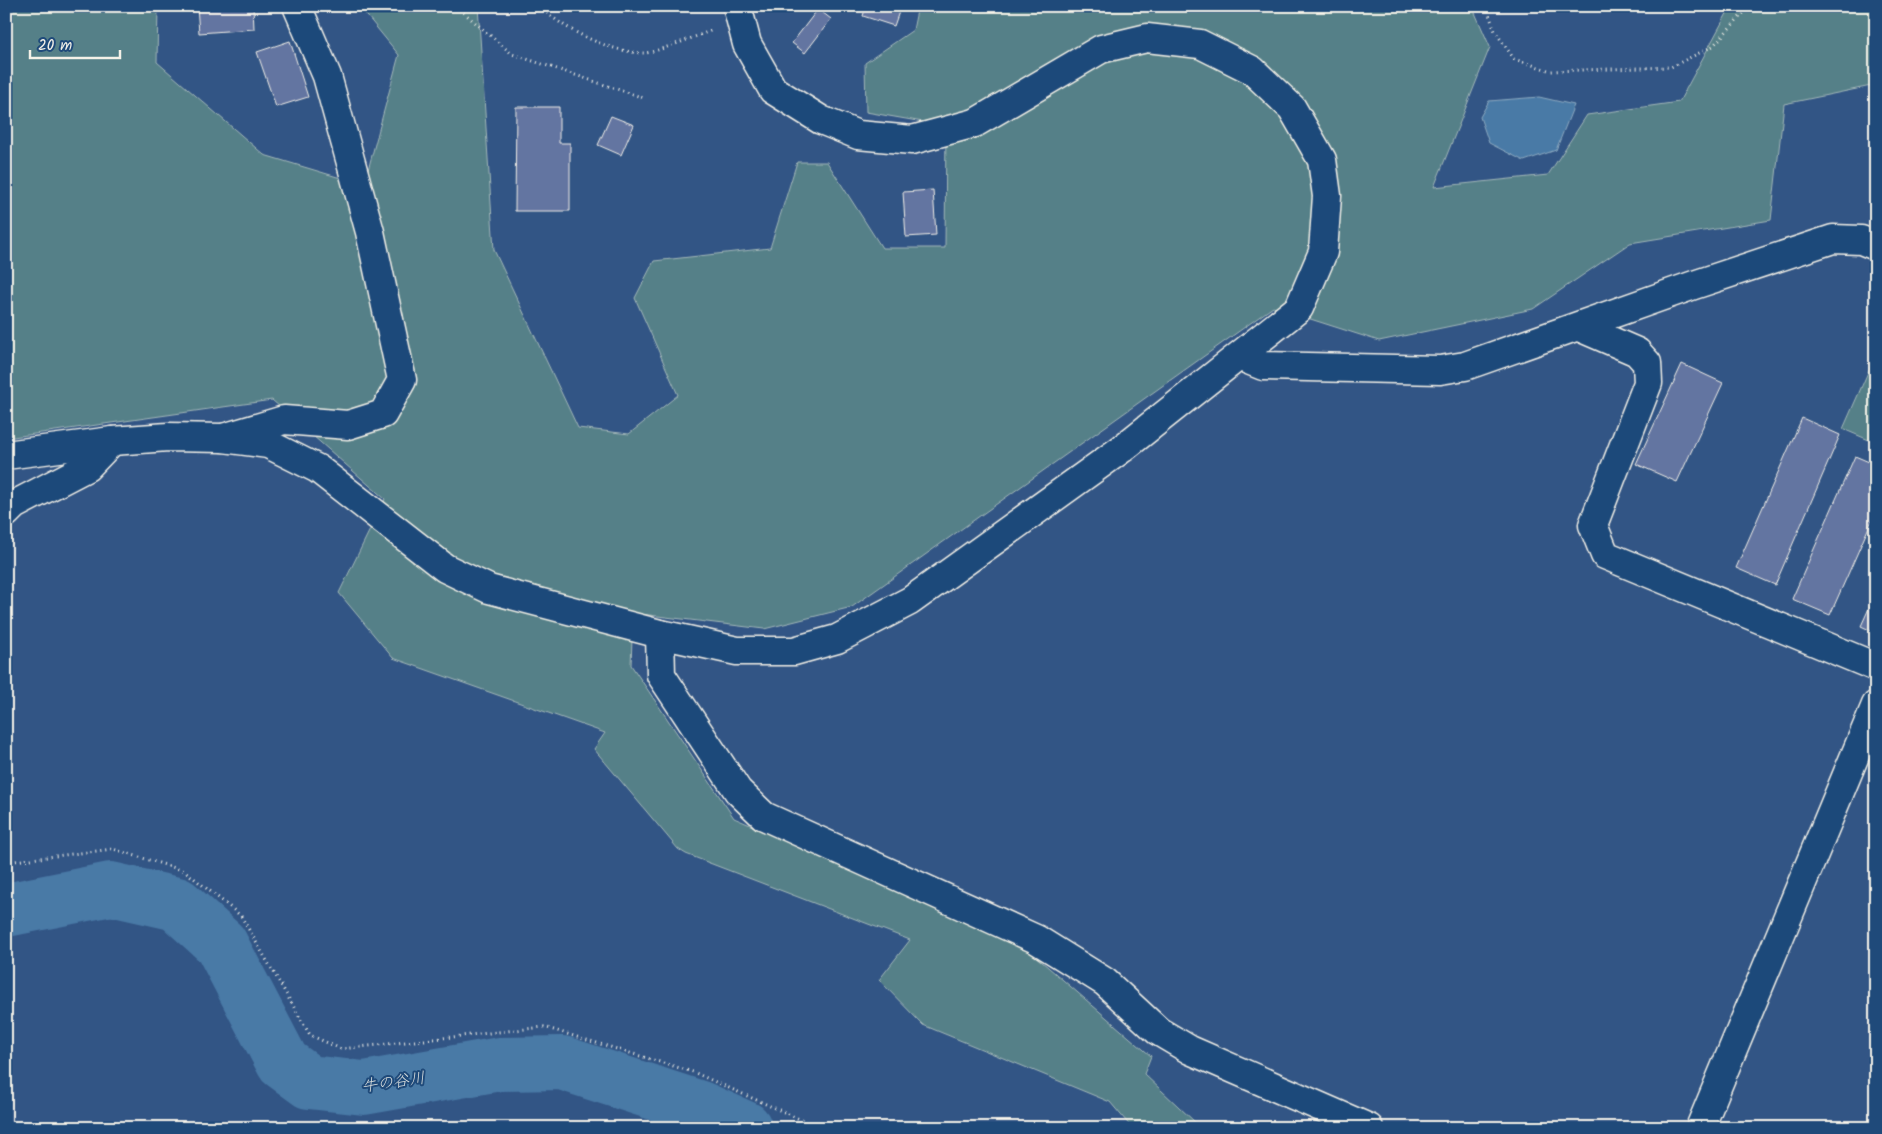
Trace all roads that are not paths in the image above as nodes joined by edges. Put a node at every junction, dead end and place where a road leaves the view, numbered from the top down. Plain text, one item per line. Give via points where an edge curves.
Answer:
1 (297, 6) edge
2 (739, 14) edge
3 (1876, 246) edge
4 (1579, 327) junction
5 (1241, 357) junction
6 (223, 438) junction
7 (112, 441) junction
8 (6, 455) edge
9 (6, 513) edge
10 (660, 634) junction
11 (1876, 666) edge
12 (1876, 704) edge
13 (1369, 1128) edge
14 (1700, 1128) edge

1 - 6 street via 327,76 370,232 402,380 383,414 348,425 284,420
2 - 5 street via 747,44 773,90 821,120 858,135 912,140 975,123 1101,49 1147,38 1200,44 1252,70 1292,108 1322,160 1327,196 1324,252 1299,308
3 - 4 street via 1861,240 1833,239
4 - 5 street via 1465,366 1440,370 1263,366
4 - 11 street via 1637,352 1647,363 1648,383 1593,525 1605,555
5 - 10 street via 1123,448 910,601 837,639 794,651 737,651
6 - 7 street
6 - 10 street via 268,444 318,469 445,568 488,589
7 - 8 street
7 - 9 street via 87,467 14,505
10 - 13 street via 661,675 738,791 764,816 1036,939 1105,982 1158,1031 1190,1050
12 - 14 street

